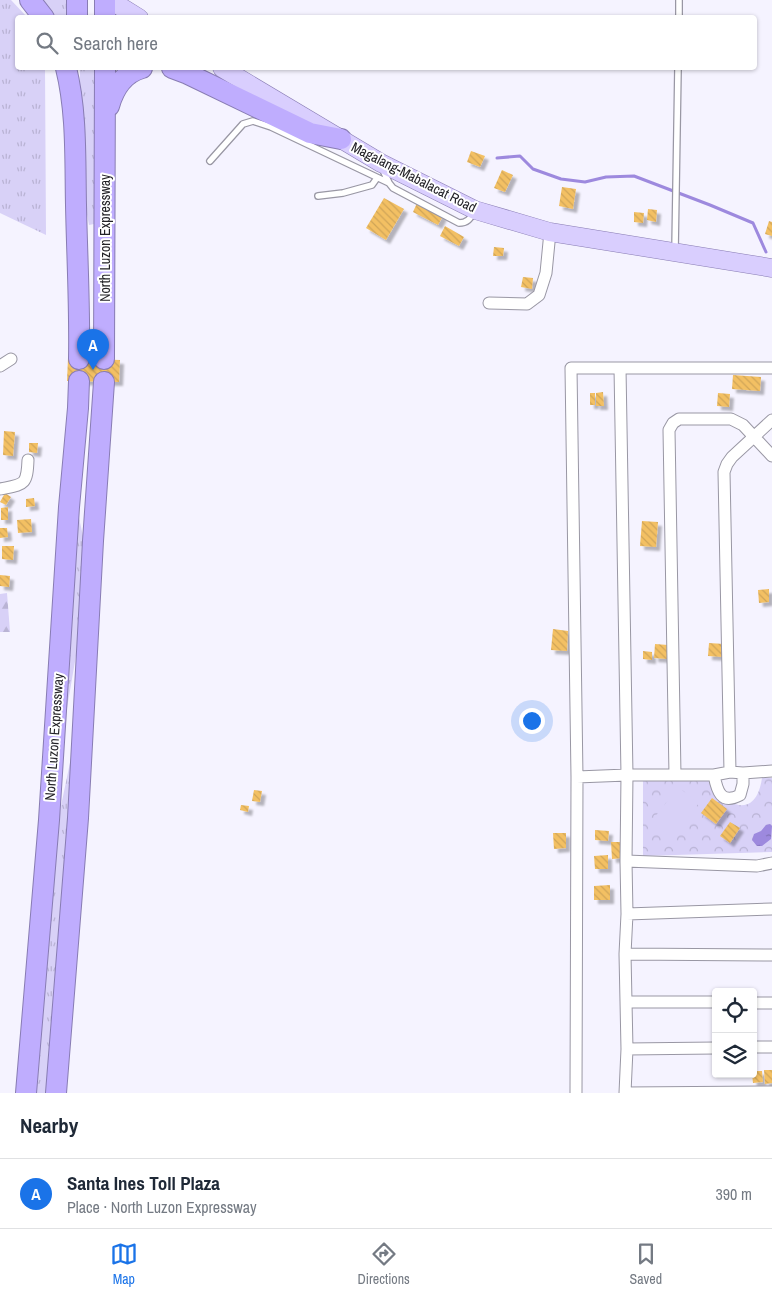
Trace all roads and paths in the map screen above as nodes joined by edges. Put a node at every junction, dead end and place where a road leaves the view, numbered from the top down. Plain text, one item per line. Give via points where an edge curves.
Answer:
1 (30, 0) edge
2 (77, 0) edge
3 (105, 0) edge
4 (110, 0) edge
5 (679, 0) edge
6 (42, 15) edge
7 (77, 15) edge
8 (105, 15) edge
9 (135, 15) edge
10 (679, 15) edge
11 (67, 70) edge
12 (77, 70) edge
13 (105, 70) edge
14 (136, 70) edge
15 (177, 70) edge
16 (225, 70) edge
17 (678, 70) edge
18 (106, 117) junction
19 (341, 139) junction
20 (75, 140) junction
21 (210, 161) dead end
22 (379, 170) junction
23 (389, 183) junction
24 (318, 196) dead end
25 (475, 210) junction
26 (550, 232) junction
27 (675, 253) junction
28 (772, 268) edge
29 (489, 303) dead end
30 (11, 359) dead end
31 (79, 359) dead end
32 (104, 359) dead end
33 (0, 366) edge
34 (620, 368) junction
35 (772, 368) edge
36 (79, 381) dead end
37 (104, 382) dead end
38 (772, 420) edge
39 (753, 437) junction
40 (772, 456) edge
41 (28, 460) dead end
42 (0, 489) edge
43 (772, 771) edge
44 (730, 772) junction
45 (743, 773) junction
46 (627, 775) junction
47 (674, 775) junction
48 (714, 775) junction
49 (576, 777) junction
50 (626, 861) junction
51 (772, 863) edge
52 (772, 909) edge
53 (627, 914) junction
54 (625, 954) junction
55 (772, 955) edge
56 (626, 1002) junction
57 (712, 1002) edge
58 (757, 1002) edge
59 (772, 1003) edge
60 (757, 1047) edge
61 (772, 1047) edge
62 (712, 1048) edge
63 (627, 1049) junction
64 (772, 1092) edge
65 (26, 1093) edge
66 (56, 1093) edge
67 (576, 1093) edge
68 (626, 1093) edge

1 - 6 highway
2 - 7 highway
3 - 8 highway
4 - 9 main road
5 - 10 lane
11 - 20 highway
12 - 20 highway
13 - 18 highway
14 - 18 highway via 120,82 112,94
15 - 19 highway via 310,133
16 - 19 main road, Magalang-Mabalacat Road
17 - 27 lane
18 - 32 highway, North Luzon Expressway
19 - 22 main road, Magalang-Mabalacat Road
20 - 31 highway, North Luzon Expressway
21 - 22 lane via 244,124 253,121
22 - 23 lane
22 - 23 lane
22 - 24 lane via 372,185
22 - 25 main road, Magalang-Mabalacat Road
23 - 25 lane via 399,192 459,223 470,219
25 - 26 main road, Magalang-Mabalacat Road
26 - 27 main road, Magalang-Mabalacat Road
26 - 29 street via 546,273 539,295 527,304
27 - 28 main road, Magalang-Mabalacat Road
30 - 33 street
34 - 35 street
34 - 46 street
34 - 49 street via 571,368
36 - 65 highway, North Luzon Expressway via 49,820
37 - 66 highway, North Luzon Expressway via 78,818
38 - 39 street
39 - 40 street
39 - 44 street via 732,457 724,472
39 - 47 street via 743,425 730,419 679,419 669,430
41 - 42 street via 24,482
43 - 45 street
44 - 45 street
44 - 48 street
45 - 48 street via 740,796 730,799 720,794
46 - 47 street
46 - 49 street
46 - 50 street
47 - 48 street
49 - 67 street
50 - 51 street via 757,866
50 - 53 street
52 - 53 street
53 - 54 street
54 - 55 street
54 - 56 street
56 - 57 street
56 - 63 street
58 - 59 street
60 - 61 street
62 - 63 street
63 - 68 street
64 - 68 street

